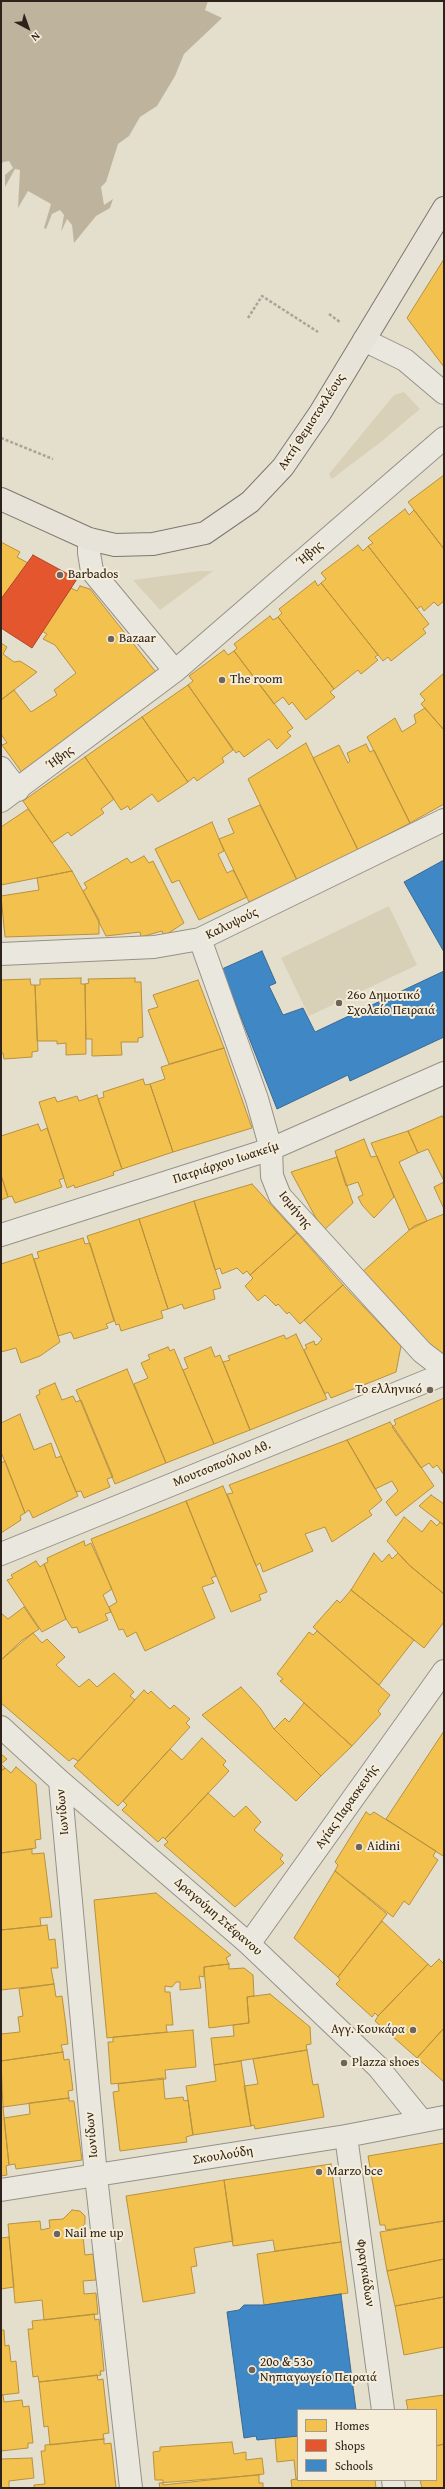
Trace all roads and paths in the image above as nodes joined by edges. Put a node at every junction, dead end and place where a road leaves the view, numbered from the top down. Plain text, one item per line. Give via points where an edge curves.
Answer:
1 (444, 208) edge
2 (248, 318) dead end
3 (318, 332) dead end
4 (364, 340) junction
5 (444, 393) edge
6 (1, 438) edge
7 (438, 443) edge
8 (53, 459) dead end
9 (1, 499) edge
10 (90, 539) junction
11 (175, 671) junction
12 (1, 768) edge
13 (9, 796) edge
14 (444, 820) edge
15 (200, 939) junction
16 (1, 954) edge
17 (444, 1072) edge
18 (271, 1149) junction
19 (1, 1235) edge
20 (444, 1369) edge
21 (444, 1374) edge
22 (1, 1554) edge
23 (444, 1671) edge
24 (1, 1727) edge
25 (60, 1781) junction
26 (249, 1944) junction
27 (444, 2117) edge
28 (422, 2121) junction
29 (346, 2136) junction
30 (96, 2176) junction
31 (1, 2190) edge
32 (383, 2409) edge
33 (131, 2488) edge

1 - 4 main road, Ακτή Θεμιστοκλέους
2 - 3 path via 262,296
4 - 5 street via 405,360
4 - 10 main road, Ακτή Θεμιστοκλέους via 283,468 250,502 205,533 153,544 115,545
6 - 8 path
7 - 11 street, Ήβης
9 - 10 main road, Ακτή Θεμιστοκλέους
10 - 11 street via 88,553 92,572
11 - 13 street, Ήβης
12 - 13 street
14 - 15 street, Καλυψούς
15 - 16 street, Καλυψούς via 154,947
15 - 18 street, Ισμήνης via 257,1099
17 - 18 street, Πατριάρχου Ιωακείμ
18 - 19 street, Πατριάρχου Ιωακείμ
18 - 20 street, Ισμήνης via 272,1176 280,1196 422,1352
21 - 22 street, Μουτσοπούλου Αθ.
23 - 26 street, Αγίας Παρασκευής
24 - 25 street, Δραγούμη Στέφανου
25 - 26 street, Δραγούμη Στέφανου
25 - 30 street, Ιωνίδων
26 - 28 street, Δραγούμη Στέφανου via 378,2067
27 - 28 street, Σκουλούδη
28 - 29 street, Σκουλούδη
29 - 30 street, Σκουλούδη
29 - 32 street, Φραγκιάδων
30 - 31 street, Σκουλούδη
30 - 33 street, Ιωνίδων

